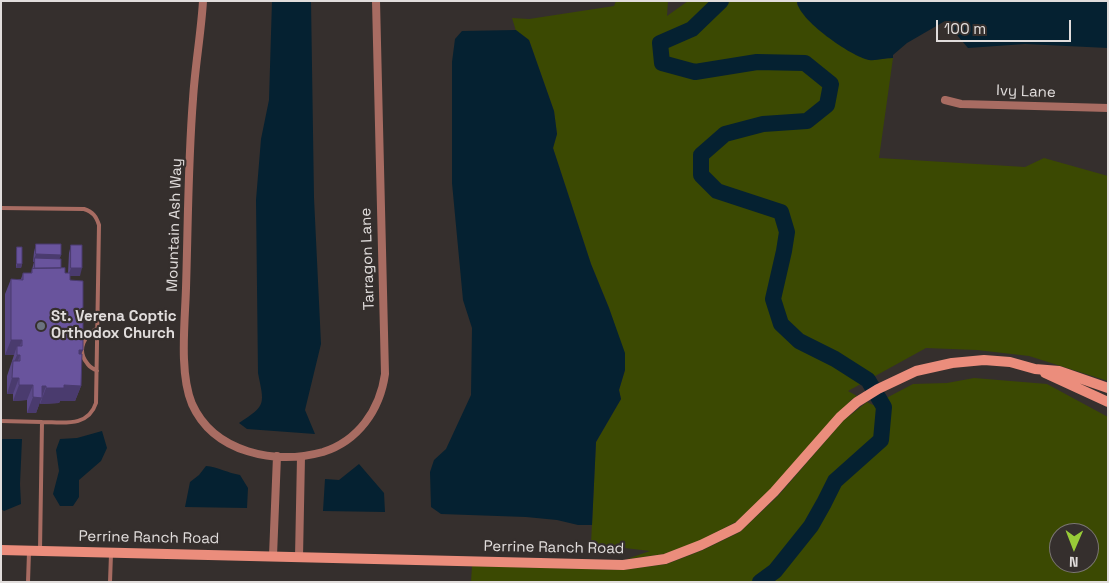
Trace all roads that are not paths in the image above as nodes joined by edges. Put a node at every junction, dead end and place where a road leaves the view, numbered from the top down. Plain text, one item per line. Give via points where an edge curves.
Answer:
1 (204, 1) edge
2 (376, 1) edge
3 (944, 100) dead end
4 (1108, 108) edge
5 (1, 208) edge
6 (98, 328) junction
7 (1035, 369) junction
8 (97, 371) junction
9 (1108, 388) edge
10 (1108, 402) edge
11 (1, 421) edge
12 (42, 422) junction
13 (277, 456) junction
14 (301, 456) junction
15 (287, 458) joint
16 (1, 550) edge
17 (35, 550) junction
18 (111, 552) junction
19 (273, 556) junction
20 (299, 557) junction
21 (28, 582) edge
22 (110, 582) edge

1 - 13 street, Mountain Ash Way via 190,160 185,332 187,386 198,413 216,435 242,450
2 - 14 street, Tarragon Lane via 384,382 374,410 355,434 328,450
3 - 4 street, Ivy Lane via 961,104
5 - 6 lane via 84,209 96,217 99,225
6 - 8 lane
6 - 8 lane via 86,336 83,347 84,359
7 - 9 street, Perrine Ranch Road via 1059,371
7 - 10 street, Perrine Ranch Road
7 - 20 street, Perrine Ranch Road via 1010,362 984,360 952,363 899,378 857,402 840,417 774,492 738,527 701,546 665,559 623,565
8 - 12 lane via 96,403 88,417 79,421
11 - 12 lane
12 - 17 lane
13 - 15 street, Mountain Ash Way
13 - 19 street
14 - 15 street, Tarragon Lane
14 - 20 street
16 - 17 street, Perrine Ranch Road
17 - 18 street, Perrine Ranch Road
17 - 21 lane
18 - 19 street, Perrine Ranch Road
18 - 22 lane
19 - 20 street, Perrine Ranch Road

